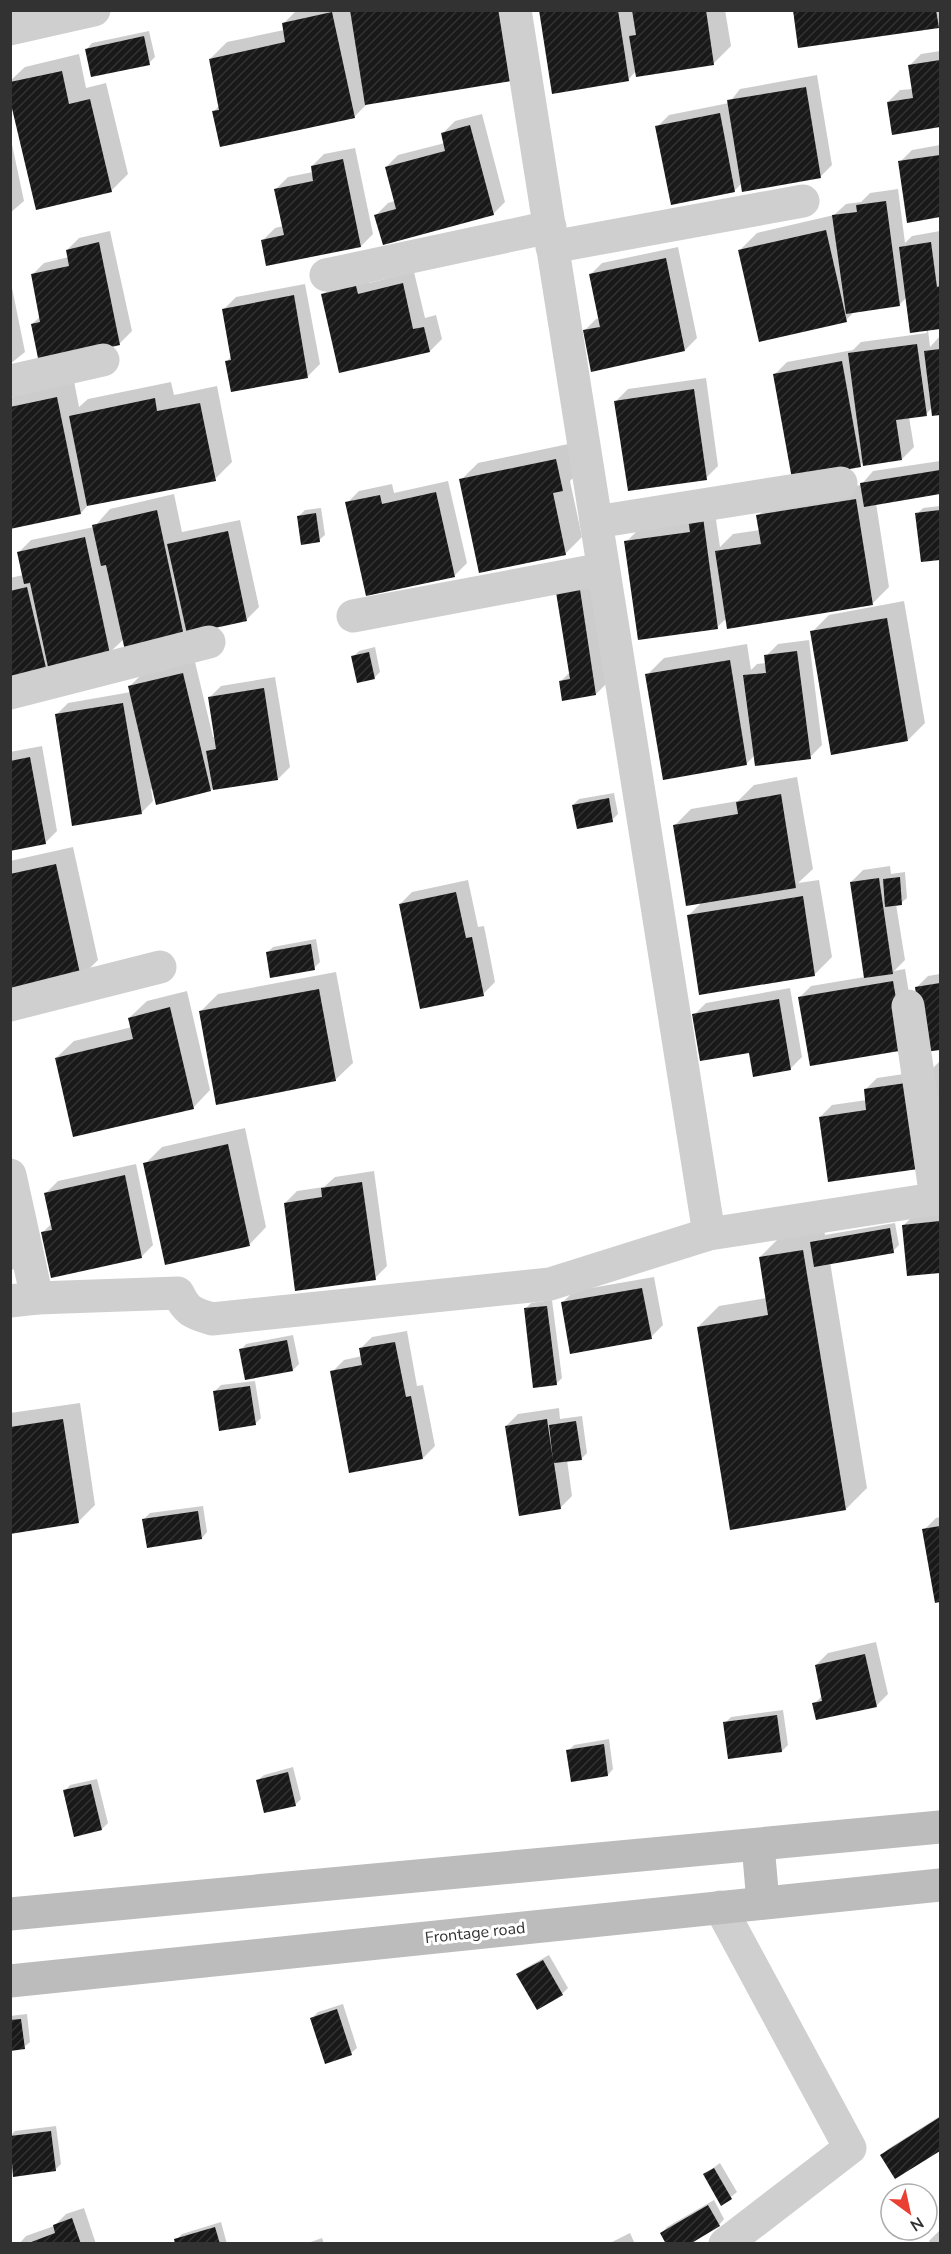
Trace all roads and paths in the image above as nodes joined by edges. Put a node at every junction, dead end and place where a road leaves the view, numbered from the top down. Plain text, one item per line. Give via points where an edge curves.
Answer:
1 (94, 10) edge
2 (515, 10) edge
3 (10, 29) edge
4 (803, 201) dead end
5 (551, 237) junction
6 (326, 275) dead end
7 (103, 360) dead end
8 (10, 381) edge
9 (841, 483) dead end
10 (596, 522) junction
11 (603, 569) junction
12 (353, 616) dead end
13 (209, 642) dead end
14 (10, 693) edge
15 (160, 967) dead end
16 (10, 1005) edge
17 (908, 1006) dead end
18 (10, 1175) edge
19 (938, 1198) edge
20 (709, 1234) junction
21 (24, 1299) edge
22 (940, 1827) edge
23 (758, 1845) junction
24 (940, 1885) edge
25 (763, 1902) junction
26 (720, 1907) junction
27 (10, 1914) edge
28 (10, 1982) edge
29 (725, 2244) edge

1 - 3 street
2 - 5 street
4 - 5 street
5 - 6 street
5 - 10 street
7 - 8 street
9 - 10 street
10 - 11 street
11 - 12 street
11 - 20 street
13 - 14 street
15 - 16 street
17 - 19 street
18 - 21 street
19 - 20 street
20 - 21 street via 550,1284 212,1319 194,1314 178,1293
22 - 23 main road
23 - 25 main road
23 - 27 main road
24 - 25 main road, Frontage road
25 - 26 main road, Frontage road
26 - 28 main road, Frontage road
26 - 29 street via 850,2148

